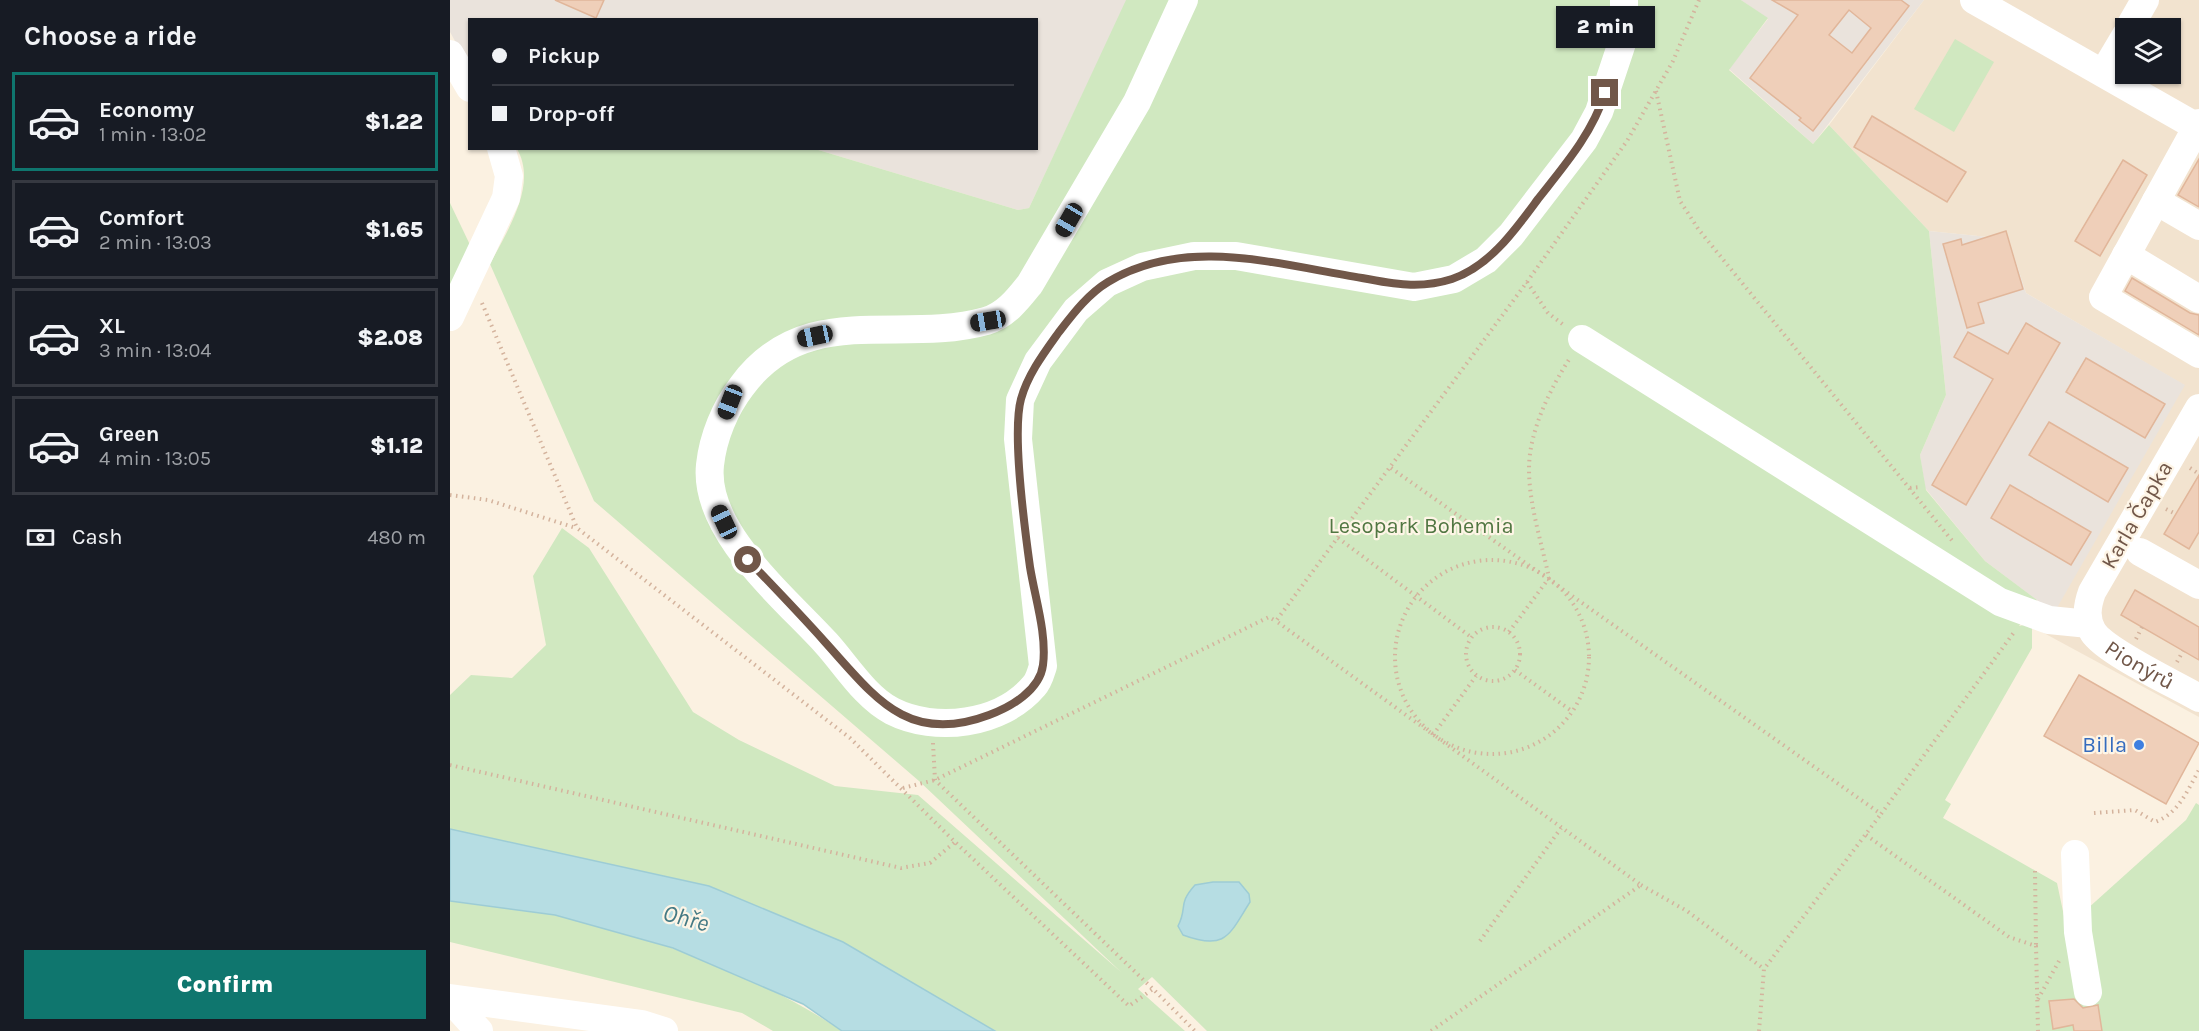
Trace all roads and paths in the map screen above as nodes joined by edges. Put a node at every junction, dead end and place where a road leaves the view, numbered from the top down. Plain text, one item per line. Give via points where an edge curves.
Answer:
1 (1184, 0) edge
2 (1624, 0) edge
3 (1700, 0) edge
4 (1974, 0) edge
5 (2145, 0) edge
6 (2135, 18) edge
7 (450, 54) edge
8 (2115, 54) edge
9 (2104, 72) junction
10 (468, 85) edge
11 (1656, 91) junction
12 (2198, 126) edge
13 (502, 150) edge
14 (2156, 201) junction
15 (2199, 226) edge
16 (2126, 255) junction
17 (470, 274) junction
18 (1527, 282) junction
19 (2199, 299) edge
20 (450, 317) edge
21 (1582, 339) junction
22 (2199, 354) edge
23 (2199, 408) edge
24 (1391, 468) junction
25 (2190, 468) dead end
26 (2199, 474) edge
27 (1921, 487) dead end
28 (1910, 488) junction
29 (450, 495) edge
30 (2166, 509) dead end
31 (2176, 514) dead end
32 (577, 528) junction
33 (1338, 538) junction
34 (1958, 549) dead end
35 (2140, 552) dead end
36 (1549, 578) junction
37 (2199, 585) edge
38 (1415, 597) junction
39 (1276, 621) junction
40 (2090, 624) junction
41 (2019, 627) dead end
42 (2142, 627) dead end
43 (1509, 632) junction
44 (1470, 638) junction
45 (2136, 639) dead end
46 (2183, 651) dead end
47 (2177, 663) dead end
48 (1515, 670) junction
49 (1476, 676) junction
50 (2199, 698) edge
51 (1573, 712) junction
52 (931, 724) junction
53 (1433, 735) junction
54 (450, 765) edge
55 (2199, 771) edge
56 (935, 780) junction
57 (902, 789) junction
58 (2094, 813) dead end
59 (1881, 814) junction
60 (1561, 828) junction
61 (1866, 835) junction
62 (955, 842) junction
63 (2075, 854) dead end
64 (2035, 871) dead end
65 (1641, 885) junction
66 (1480, 941) dead end
67 (2036, 946) junction
68 (1764, 969) junction
69 (1153, 989) junction
70 (2088, 992) dead end
71 (450, 999) edge
72 (479, 1031) edge
73 (664, 1031) edge
74 (1195, 1031) edge
75 (1430, 1031) edge
76 (1759, 1031) edge
77 (2038, 1031) edge

1 - 52 street via 1137,102 1036,275 1008,310 988,321 953,327 864,329 801,339 772,355 752,373 730,402 716,438 710,466 712,495 748,560 889,710
2 - 52 street via 1624,37 1599,112 1584,140 1511,235 1486,260 1454,279 1414,287 1236,256 1194,256 1142,267 1107,283 1076,309 1038,361 1020,400 1018,439 1043,666 1036,685 990,715
3 - 11 path
4 - 9 street
5 - 6 street
7 - 10 street
8 - 9 street
9 - 12 street
11 - 18 path via 1627,141
11 - 28 path via 1680,201 1699,230
12 - 14 street
13 - 17 street via 509,176 506,198
14 - 15 street
14 - 16 street
16 - 19 street
16 - 22 street via 2103,297
17 - 20 street
17 - 32 path
18 - 21 path via 1548,313
18 - 24 path
21 - 36 path via 1544,407 1532,445 1529,469
21 - 40 street via 2000,603 2049,620
23 - 40 street, Karla Čapka via 2092,592 2087,607
24 - 33 path
24 - 36 path
25 - 26 path
27 - 28 path
28 - 34 path
29 - 32 path via 488,500
30 - 31 path
32 - 57 path via 850,738
33 - 38 path
33 - 39 path
35 - 37 street
36 - 38 path via 1527,566 1503,560 1478,561 1446,572
36 - 43 path
36 - 51 path via 1571,599 1585,626 1590,656 1586,685
36 - 59 path
38 - 44 path
38 - 53 path via 1401,621 1395,645 1396,670 1402,695 1415,717
39 - 53 path
39 - 56 path via 1269,617
40 - 50 street, Pionýrů via 2103,643
41 - 59 path
42 - 45 path
43 - 44 path via 1484,628
43 - 48 path via 1519,646
44 - 49 path via 1465,654
46 - 47 path
48 - 49 path via 1501,680
48 - 51 path
49 - 53 path
51 - 53 path via 1551,735 1523,750 1492,755 1461,749
52 - 56 path
53 - 60 path
54 - 62 path via 901,868 930,862
55 - 58 path via 2168,817 2155,822 2135,810
56 - 57 path
56 - 69 path
57 - 62 path
59 - 61 path
60 - 65 path
60 - 66 path
61 - 67 path via 2009,937
61 - 68 path
62 - 69 path via 1129,1006
63 - 70 street via 2078,932
64 - 67 path
65 - 68 path via 1687,911
65 - 75 path
67 - 77 path
68 - 76 path
69 - 74 path
71 - 72 street
71 - 73 street via 642,1024

